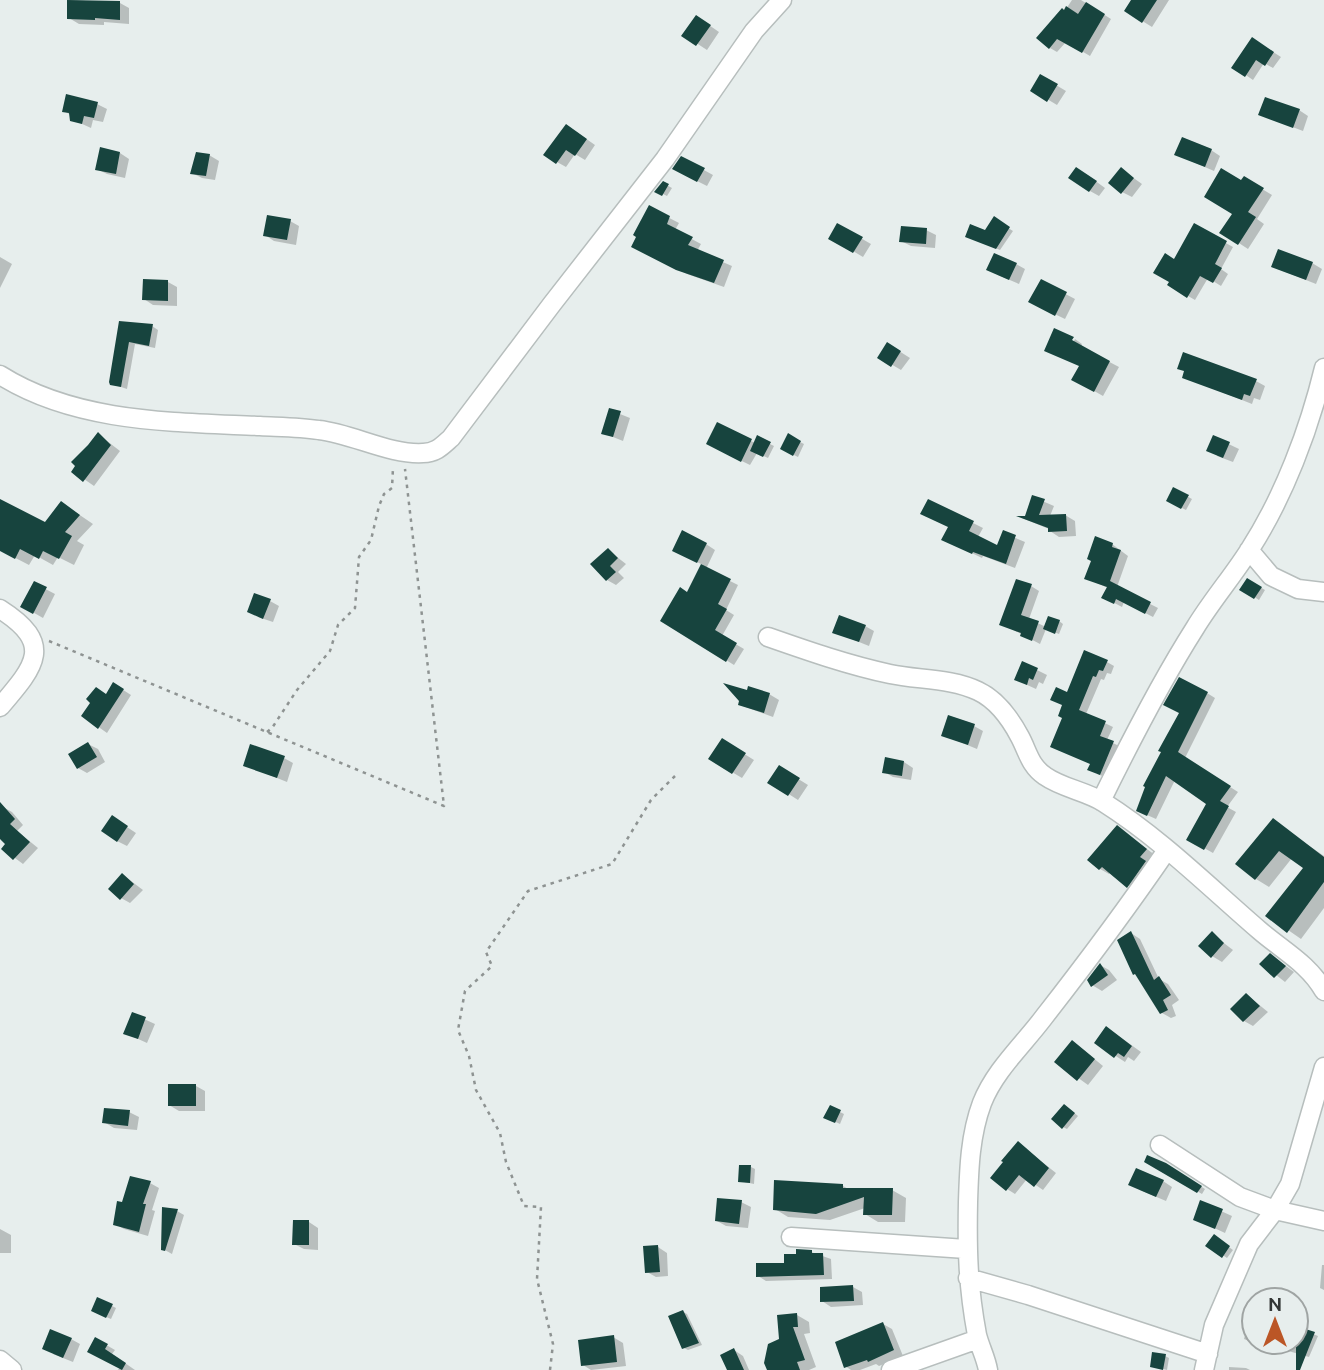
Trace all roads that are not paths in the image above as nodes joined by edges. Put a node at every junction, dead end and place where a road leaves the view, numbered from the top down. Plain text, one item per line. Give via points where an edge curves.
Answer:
1 (782, 0) edge
2 (1324, 368) edge
3 (0, 375) edge
4 (1249, 550) junction
5 (1324, 592) edge
6 (0, 609) edge
7 (768, 637) dead end
8 (0, 708) edge
9 (1101, 801) junction
10 (1167, 850) junction
11 (1324, 991) edge
12 (1324, 1067) edge
13 (1160, 1145) dead end
14 (1275, 1210) junction
15 (1324, 1221) edge
16 (791, 1237) dead end
17 (966, 1249) junction
18 (968, 1278) junction
19 (978, 1339) junction
20 (0, 1360) edge
21 (1206, 1362) edge
22 (12, 1370) edge
23 (891, 1370) edge
24 (988, 1370) edge

1 - 3 street via 439,450 403,452 317,429 111,415 60,403
2 - 4 street via 1302,442
4 - 5 street via 1271,576 1298,589
4 - 9 street via 1193,631 1123,752
6 - 8 street via 20,622 35,644 32,665
7 - 9 street via 863,669 951,682 981,692 1000,707 1037,770
9 - 10 street
10 - 11 street via 1303,965
10 - 17 street via 1118,921 993,1081 971,1145
12 - 14 street via 1290,1184
13 - 14 street via 1240,1197
14 - 15 street
14 - 21 street via 1249,1244 1214,1325
16 - 17 street
17 - 18 street
18 - 19 street
18 - 21 street via 1028,1295
19 - 23 street
19 - 24 street
20 - 22 street

